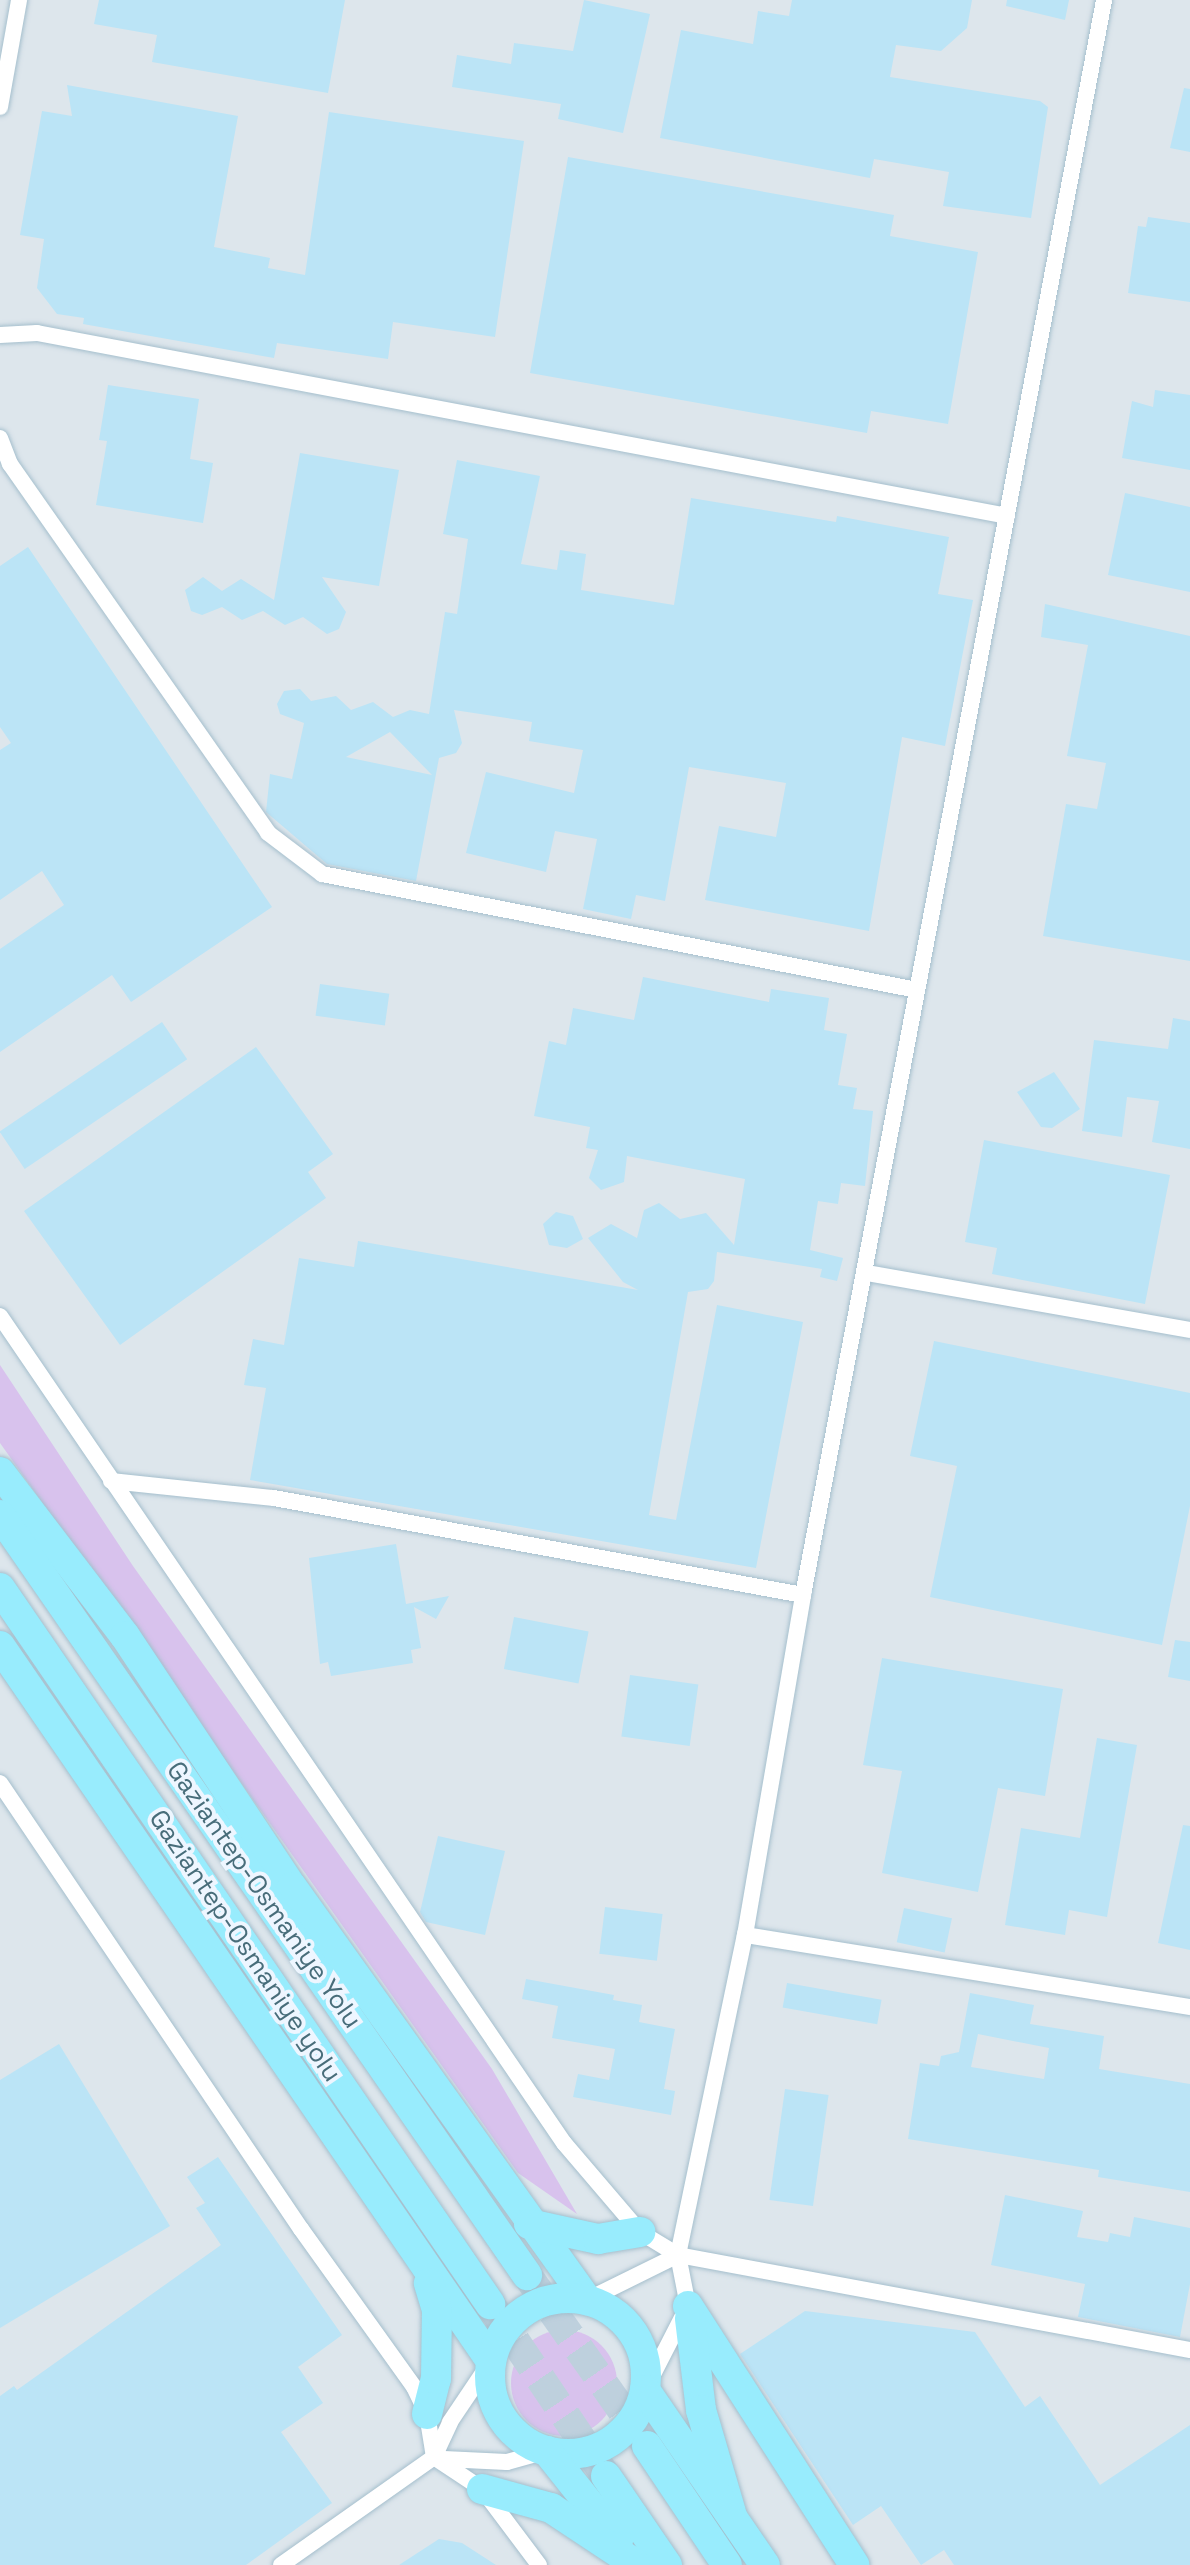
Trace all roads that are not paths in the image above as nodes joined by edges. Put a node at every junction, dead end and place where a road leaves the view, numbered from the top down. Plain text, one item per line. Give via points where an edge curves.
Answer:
1 (19, 0) edge
2 (1104, 0) edge
3 (0, 107) edge
4 (0, 335) edge
5 (0, 438) edge
6 (1007, 516) junction
7 (917, 990) junction
8 (867, 1273) junction
9 (0, 1316) edge
10 (1190, 1330) edge
11 (0, 1472) edge
12 (111, 1481) junction
13 (0, 1515) edge
14 (0, 1588) edge
15 (803, 1595) junction
16 (0, 1646) edge
17 (0, 1783) edge
18 (745, 1935) junction
19 (1190, 2007) edge
20 (529, 2224) junction
21 (640, 2232) junction
22 (678, 2255) junction
23 (427, 2273) junction
24 (527, 2275) tunnel mouth
25 (587, 2300) junction
26 (490, 2304) tunnel mouth
27 (688, 2306) junction
28 (1190, 2350) edge
29 (491, 2361) junction
30 (645, 2390) junction
31 (427, 2414) junction
32 (647, 2446) tunnel mouth
33 (547, 2451) junction
34 (434, 2457) junction
35 (606, 2476) tunnel mouth
36 (482, 2489) junction
37 (732, 2516) junction
38 (634, 2564) edge
39 (281, 2565) edge
40 (539, 2565) edge
41 (667, 2565) edge
42 (727, 2565) edge
43 (765, 2565) edge
44 (854, 2565) edge

1 - 3 street
2 - 6 street
4 - 6 street via 37,333
5 - 7 street via 10,464 268,833 322,874
6 - 7 street
7 - 8 street
8 - 10 street
8 - 15 street
9 - 12 street
11 - 20 highway via 125,1636 292,1887
12 - 15 street via 274,1498
12 - 21 street via 564,2143
13 - 24 highway, Gaziantep-Osmaniye Yolu
14 - 26 highway, Gaziantep-Osmaniye yolu
15 - 18 street
16 - 23 highway
17 - 31 street via 414,2387
18 - 19 street
18 - 22 street
20 - 21 highway via 598,2239
20 - 25 highway
21 - 22 street
22 - 25 street
22 - 27 street
22 - 28 street
23 - 29 highway
23 - 31 highway via 437,2310 436,2379
25 - 29 highway via 556,2299 526,2310 504,2332
25 - 30 highway via 629,2327 644,2357
27 - 30 street
27 - 37 highway via 701,2410
27 - 44 highway
29 - 33 highway via 490,2381 501,2417 514,2432
29 - 34 street via 450,2422
30 - 33 highway via 632,2419 609,2442 569,2454
30 - 37 highway
31 - 34 street
32 - 42 highway
33 - 34 street via 507,2462
33 - 38 highway
34 - 36 street
34 - 39 street
35 - 41 highway
36 - 38 highway via 551,2508
36 - 40 street
37 - 43 highway

